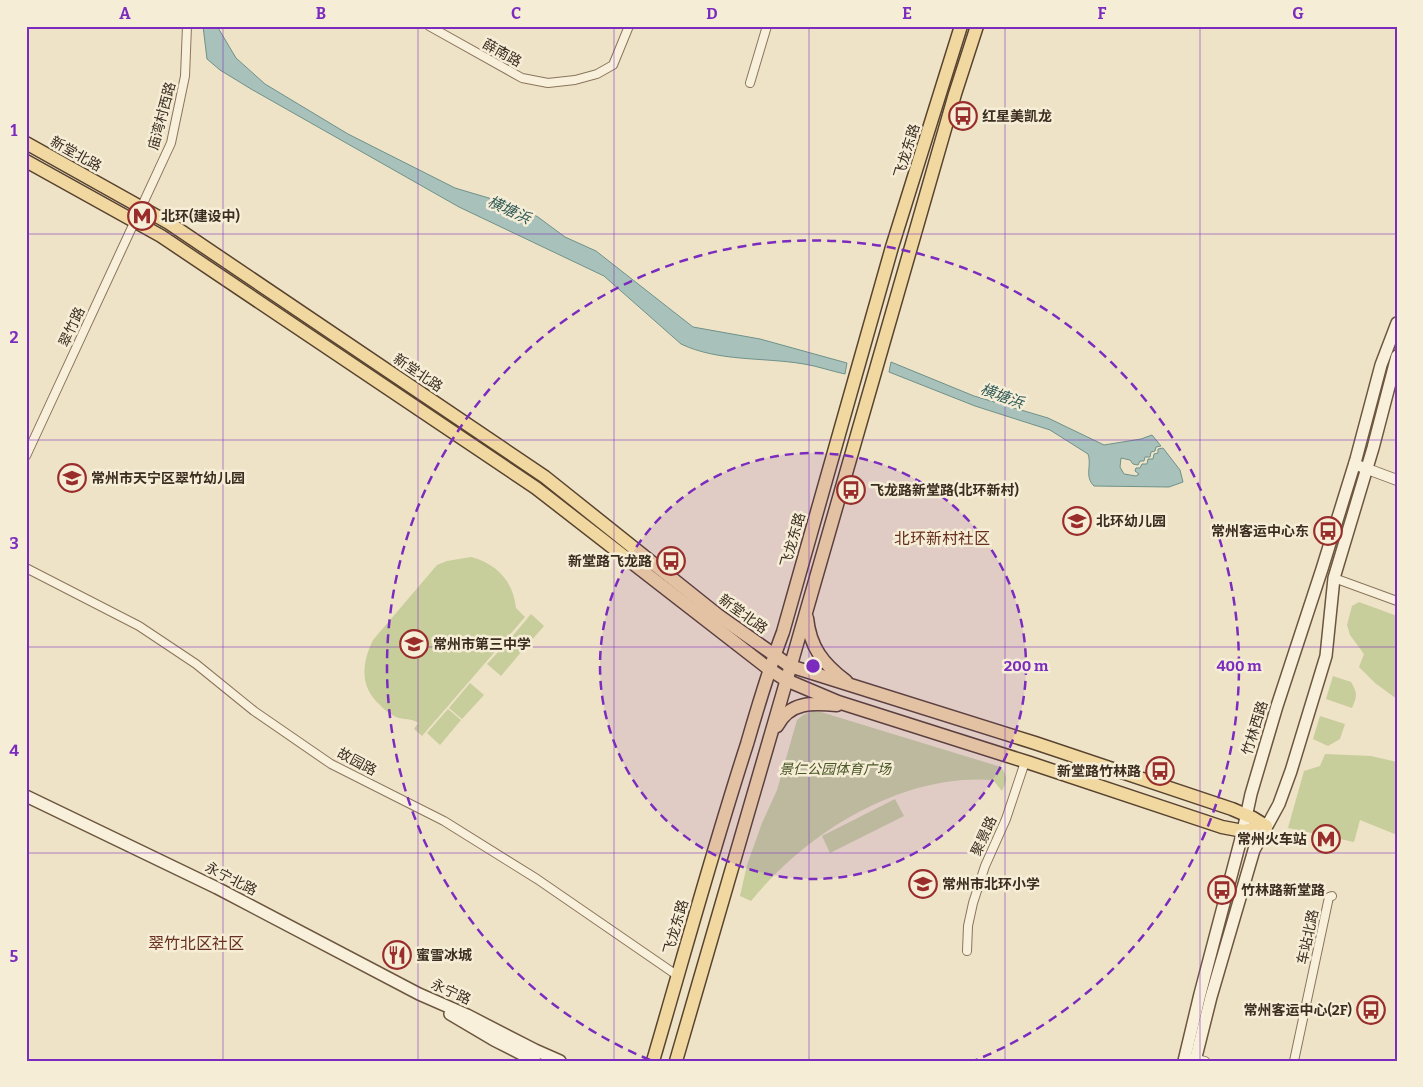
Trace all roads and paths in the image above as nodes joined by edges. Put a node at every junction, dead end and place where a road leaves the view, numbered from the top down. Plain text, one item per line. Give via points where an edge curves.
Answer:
1 (187, 26) edge
2 (429, 26) edge
3 (629, 26) edge
4 (767, 26) edge
5 (961, 26) edge
6 (977, 26) edge
7 (750, 83) dead end
8 (26, 143) edge
9 (26, 161) edge
10 (142, 208) junction
11 (135, 222) junction
12 (1397, 323) edge
13 (1397, 356) edge
14 (26, 456) edge
15 (1355, 461) junction
16 (1367, 466) junction
17 (1397, 474) edge
18 (1397, 480) edge
19 (26, 568) edge
20 (1334, 578) junction
21 (1397, 601) edge
22 (806, 613) junction
23 (774, 655) junction
24 (790, 666) junction
25 (769, 669) junction
26 (786, 680) junction
27 (852, 686) junction
28 (847, 705) junction
29 (768, 744) junction
30 (1025, 762) junction
31 (26, 796) edge
32 (1250, 816) junction
33 (1266, 826) junction
34 (1243, 831) junction
35 (967, 951) dead end
36 (1317, 965) junction
37 (678, 976) junction
38 (419, 994) junction
39 (1193, 1059) edge
40 (535, 1061) edge
41 (560, 1061) edge
42 (653, 1061) edge
43 (676, 1061) edge
44 (1294, 1061) edge
45 (1298, 1061) edge

1 - 10 street, 庙湾村西路 via 185,76 170,143
2 - 3 street, 薛南路 via 522,78 548,83 590,76 613,65
4 - 7 street
5 - 23 main road, 飞龙东路 via 892,247
6 - 22 main road
8 - 10 main road, 新堂北路
9 - 11 main road, 新堂北路
10 - 11 street, 翠竹路
10 - 23 main road, 新堂北路 via 169,223 545,477 719,616
11 - 14 street, 翠竹路
11 - 25 main road, 新堂北路 via 170,242 536,488
12 - 15 main road, 竹林西路 via 1381,365
13 - 16 main road, 竹林西路
15 - 16 street
15 - 32 main road, 竹林西路 via 1277,706 1251,794
16 - 17 street
16 - 18 street
16 - 20 main road, 竹林西路
19 - 37 street, 故园路 via 139,626 331,764 444,821 537,879
20 - 21 street
20 - 33 main road, 竹林西路 via 1326,656 1288,780
22 - 24 main road
22 - 27 main road via 815,648 830,669
23 - 24 main road, 新堂北路
23 - 25 main road, 飞龙东路
24 - 26 main road
24 - 27 main road, 新堂北路
25 - 26 main road, 新堂北路
25 - 37 main road, 飞龙东路
26 - 28 main road, 新堂北路
26 - 29 main road
27 - 32 main road, 新堂北路
28 - 29 main road via 812,703 793,708 781,718
28 - 30 main road
29 - 43 main road
30 - 34 main road
30 - 35 street, 聚景路 via 973,903
31 - 38 main road, 永宁北路 via 218,888
32 - 33 main road, 新堂北路
32 - 34 main road, 竹林西路
33 - 34 main road
33 - 39 main road, 竹林西路 via 1254,850
34 - 39 main road, 竹林西路 via 1200,994
36 - 36 street, 车站北路 via 1333,899 1332,896 1329,897
36 - 44 street, 车站北路
36 - 45 street, 车站北路
37 - 42 main road, 飞龙东路
38 - 40 main road, 永宁路
38 - 41 main road, 永宁路

